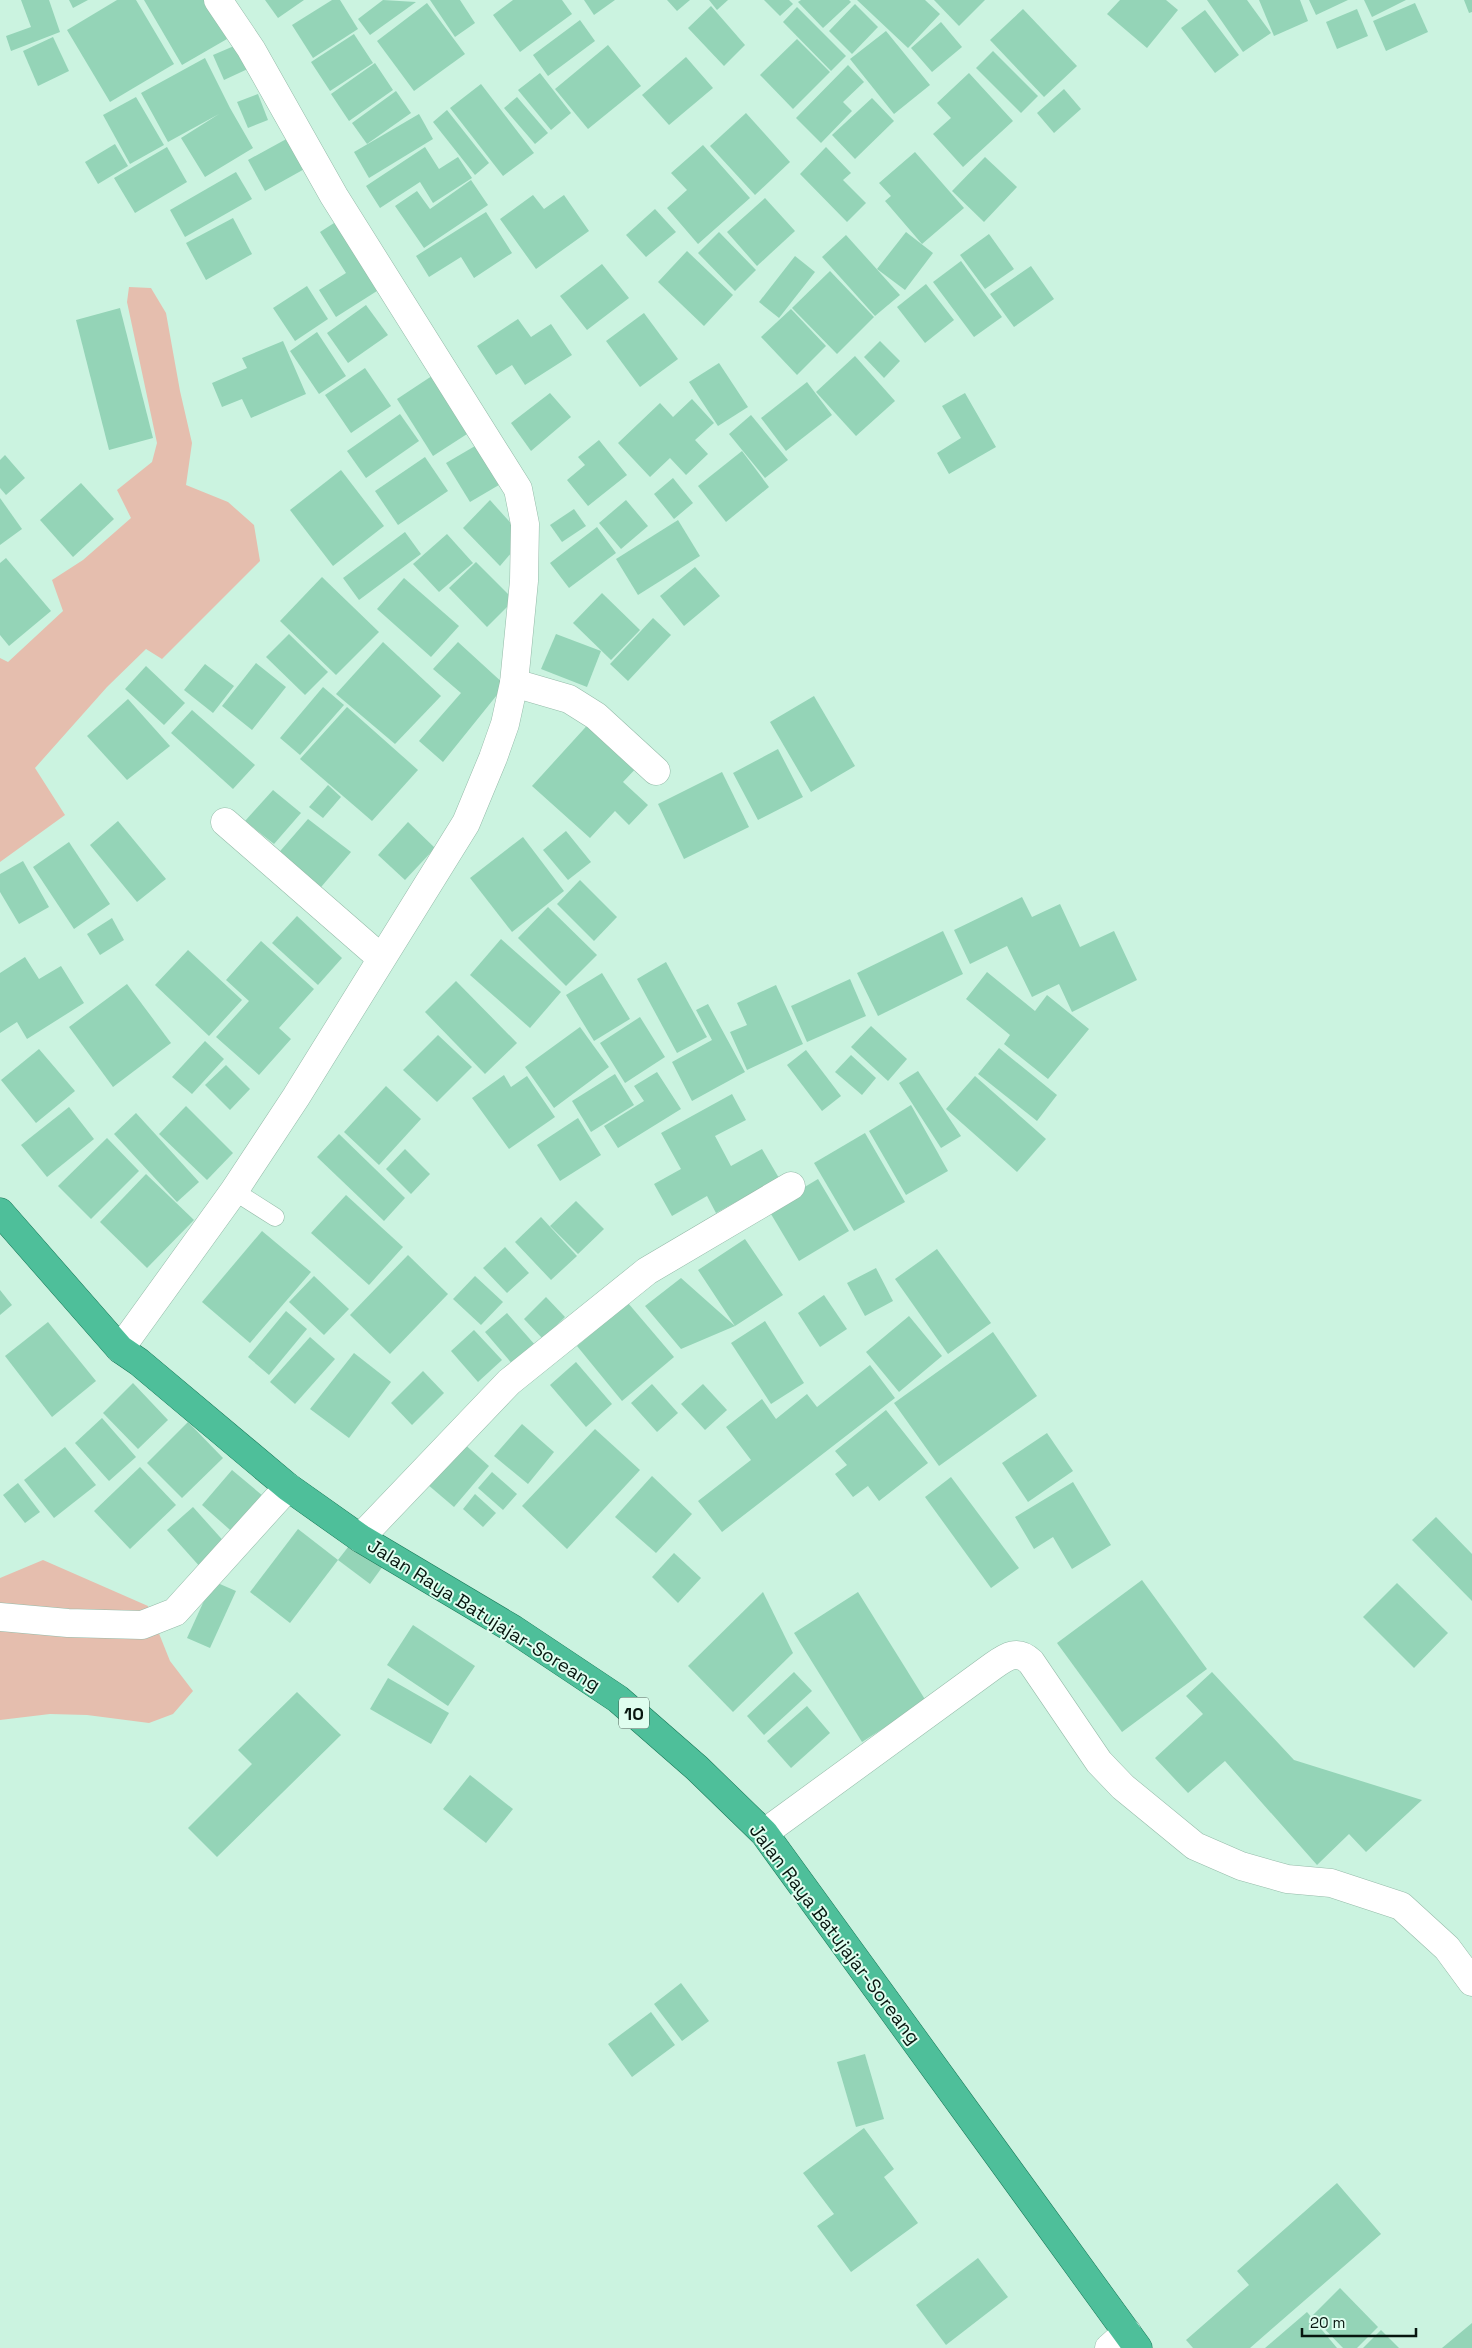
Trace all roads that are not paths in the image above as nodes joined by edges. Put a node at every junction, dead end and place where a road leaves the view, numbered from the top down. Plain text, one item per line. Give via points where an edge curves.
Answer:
1 (218, 0) edge
2 (514, 683) junction
3 (656, 771) dead end
4 (225, 822) dead end
5 (381, 958) junction
6 (792, 1186) dead end
7 (234, 1191) junction
8 (0, 1212) edge
9 (275, 1217) dead end
10 (120, 1349) junction
11 (288, 1487) junction
12 (360, 1538) junction
13 (0, 1617) edge
14 (764, 1834) junction
15 (1472, 1982) edge
16 (1124, 2343) edge

1 - 2 street via 251,50 334,196 518,489 525,534 524,582
2 - 3 street via 569,699 596,716
2 - 5 street via 505,724 466,823
4 - 5 street
5 - 7 street via 296,1098
6 - 12 street via 648,1271 517,1376
7 - 9 lane
7 - 10 street
8 - 10 highway, Jalan Raya Batujajar-Soreang / 10
10 - 11 highway, Jalan Raya Batujajar-Soreang / 10
11 - 12 highway, Jalan Raya Batujajar-Soreang / 10
11 - 13 street via 175,1612 142,1625
12 - 14 highway, Jalan Raya Batujajar-Soreang / 10 via 513,1629 618,1699 697,1768
14 - 15 street via 1004,1658 1019,1654 1032,1662 1099,1762 1195,1846 1241,1866 1288,1879 1331,1883 1401,1906 1447,1948
14 - 16 highway, Jalan Raya Batujajar-Soreang / 10

